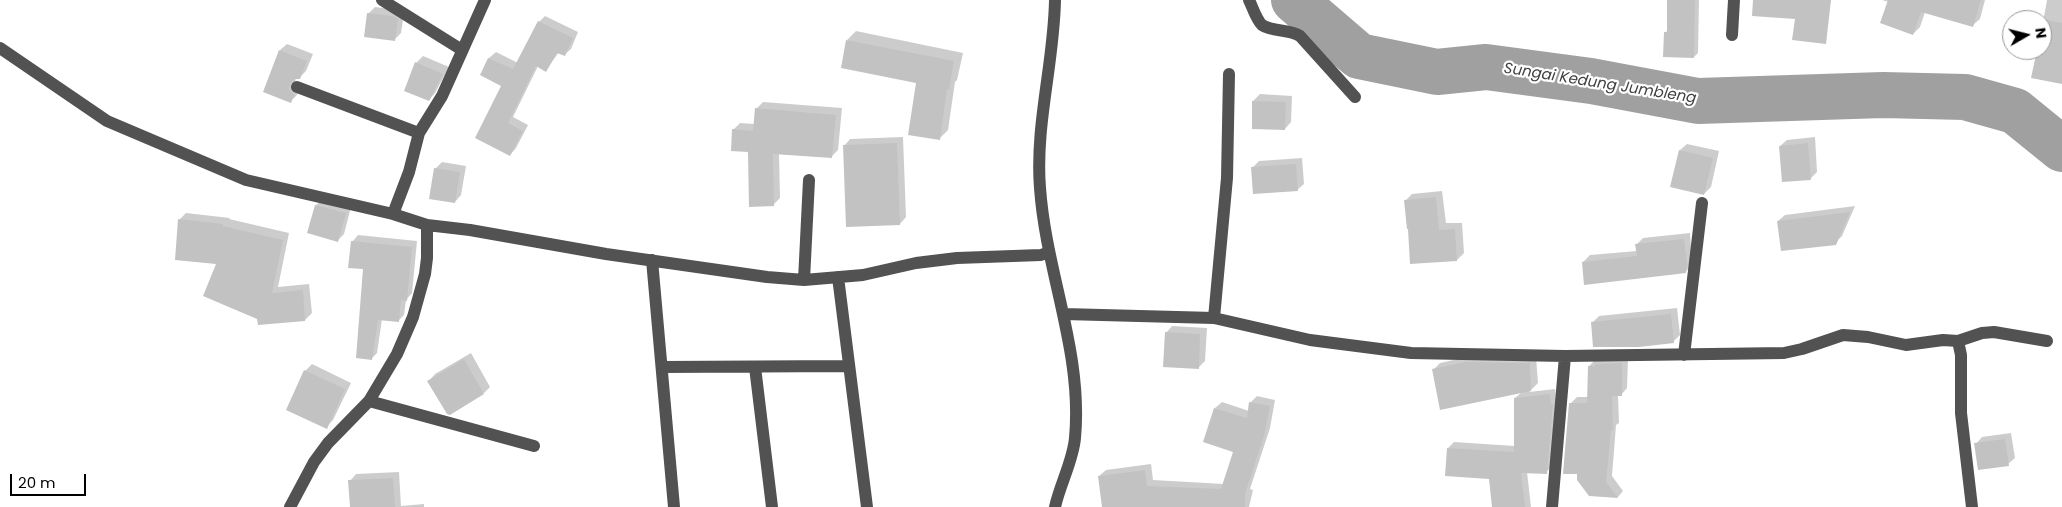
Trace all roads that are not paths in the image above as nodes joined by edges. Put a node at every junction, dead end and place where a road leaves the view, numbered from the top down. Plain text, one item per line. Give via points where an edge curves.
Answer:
1 (382, 0) edge
2 (485, 0) edge
3 (1055, 0) edge
4 (1249, 0) edge
5 (1734, 0) edge
6 (1732, 35) dead end
7 (0, 48) edge
8 (462, 50) junction
9 (1228, 74) dead end
10 (297, 88) dead end
11 (1354, 97) dead end
12 (419, 133) junction
13 (809, 180) dead end
14 (1702, 203) dead end
15 (393, 214) junction
16 (426, 225) junction
17 (1049, 252) junction
18 (652, 260) junction
19 (838, 277) junction
20 (804, 280) junction
21 (1064, 314) junction
22 (1214, 318) junction
23 (1958, 341) junction
24 (2047, 341) dead end
25 (1684, 355) junction
26 (1565, 356) junction
27 (849, 366) junction
28 (662, 367) junction
29 (755, 367) junction
30 (369, 401) junction
31 (534, 446) dead end
32 (290, 507) edge
33 (674, 507) edge
34 (772, 507) edge
35 (867, 507) edge
36 (1055, 507) edge
37 (1552, 507) edge
38 (1972, 507) edge

1 - 8 street
2 - 8 street
3 - 17 street via 1039,157 1040,196
4 - 11 street via 1264,26 1300,36
5 - 6 street
7 - 15 street via 107,121 246,180
8 - 12 street via 442,96
9 - 22 street via 1227,178
10 - 12 street
12 - 15 street
13 - 20 street
14 - 25 street
15 - 16 street
16 - 18 street
16 - 30 street via 427,258 413,317 397,354
17 - 19 street via 916,262 863,275
17 - 21 street
18 - 20 street
18 - 28 street
19 - 20 street
19 - 27 street
21 - 22 street
21 - 36 street via 1074,366 1076,428
22 - 26 street via 1310,340 1411,353
23 - 24 street via 1994,332
23 - 25 street via 1913,345 1843,335 1784,353
23 - 38 street via 1961,413
25 - 26 street
26 - 37 street
27 - 29 street
27 - 35 street
28 - 29 street
28 - 33 street
29 - 34 street
30 - 31 street
30 - 32 street via 328,443

